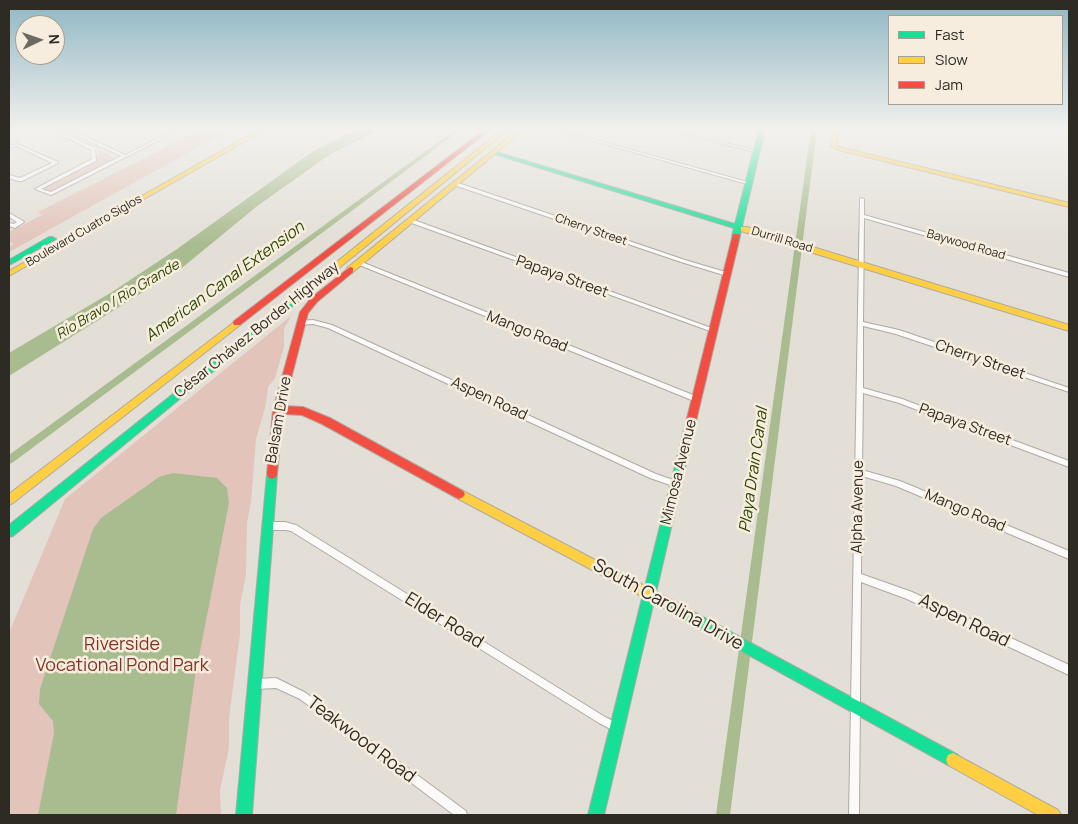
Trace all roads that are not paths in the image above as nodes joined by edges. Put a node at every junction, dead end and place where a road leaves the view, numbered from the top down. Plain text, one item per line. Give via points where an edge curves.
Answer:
1 (48, 167) edge
2 (79, 167) edge
3 (102, 167) edge
4 (183, 167) edge
5 (192, 167) edge
6 (202, 167) edge
7 (437, 167) edge
8 (457, 167) edge
9 (476, 167) edge
10 (542, 167) edge
11 (693, 167) edge
12 (752, 167) edge
13 (916, 167) edge
14 (9, 176) edge
15 (748, 183) junction
16 (456, 184) junction
17 (862, 198) dead end
18 (1069, 205) edge
19 (9, 215) edge
20 (862, 216) junction
21 (412, 221) junction
22 (102, 222) junction
23 (9, 224) edge
24 (739, 227) junction
25 (359, 263) junction
26 (9, 264) edge
27 (861, 265) junction
28 (9, 274) edge
29 (727, 274) junction
30 (1069, 275) edge
31 (300, 322) junction
32 (861, 323) junction
33 (1069, 328) edge
34 (712, 330) junction
35 (860, 390) junction
36 (1069, 390) edge
37 (696, 399) junction
38 (278, 410) junction
39 (1069, 464) edge
40 (859, 472) junction
41 (676, 484) junction
42 (9, 500) edge
43 (267, 526) junction
44 (9, 532) edge
45 (1069, 555) edge
46 (857, 577) junction
47 (650, 594) junction
48 (1069, 670) edge
49 (254, 684) junction
50 (856, 709) junction
51 (618, 728) junction
52 (244, 815) edge
53 (462, 815) edge
54 (596, 815) edge
55 (854, 815) edge
56 (1053, 815) edge

1 - 14 street via 20,180
2 - 3 street via 36,188 51,194
4 - 26 main road, Boulevard Cuatro Siglos
5 - 22 main road, Boulevard Cuatro Siglos
6 - 22 main road
7 - 42 main road, César Chávez Border Highway
8 - 44 main road, César Chávez Border Highway
9 - 16 main road, Balsam Drive
10 - 24 main road, Durrill Road
11 - 15 street
12 - 15 main road, Mimosa Avenue
13 - 18 main road
15 - 24 main road, Mimosa Avenue
16 - 21 main road, Balsam Drive
16 - 29 street, Cherry Street
17 - 20 street, Alpha Avenue
19 - 23 street via 22,222 15,226
20 - 27 street, Alpha Avenue
20 - 30 street, Baywood Road
21 - 25 main road, Balsam Drive
21 - 34 street, Papaya Street
22 - 28 main road, Boulevard Cuatro Siglos
24 - 27 main road, Durrill Road
24 - 29 main road, Mimosa Avenue
25 - 31 main road, Balsam Drive via 314,300
25 - 37 street, Mango Road
27 - 32 street, Alpha Avenue
27 - 33 main road, Durrill Road
29 - 34 main road, Mimosa Avenue
31 - 38 main road, Balsam Drive
31 - 41 street, Aspen Road via 330,326
32 - 35 street, Alpha Avenue
32 - 36 street, Cherry Street
34 - 37 main road, Mimosa Avenue
35 - 39 street, Papaya Street via 900,401
35 - 40 street, Alpha Avenue
37 - 41 main road, Mimosa Avenue
38 - 43 main road, Balsam Drive
38 - 47 main road, South Carolina Drive via 303,411 326,421
40 - 45 street, Mango Road via 897,483
40 - 46 street, Alpha Avenue
41 - 47 main road, Mimosa Avenue
43 - 49 main road, Balsam Drive
43 - 51 street, Elder Road via 293,528
46 - 48 street, Aspen Road via 909,595
46 - 50 street, Alpha Avenue
47 - 50 main road, South Carolina Drive
47 - 51 main road, Mimosa Avenue
49 - 52 main road, Balsam Drive
49 - 53 street, Teakwood Road via 276,683 303,696
50 - 55 street, Alpha Avenue
50 - 56 main road, South Carolina Drive
51 - 54 main road, Mimosa Avenue

